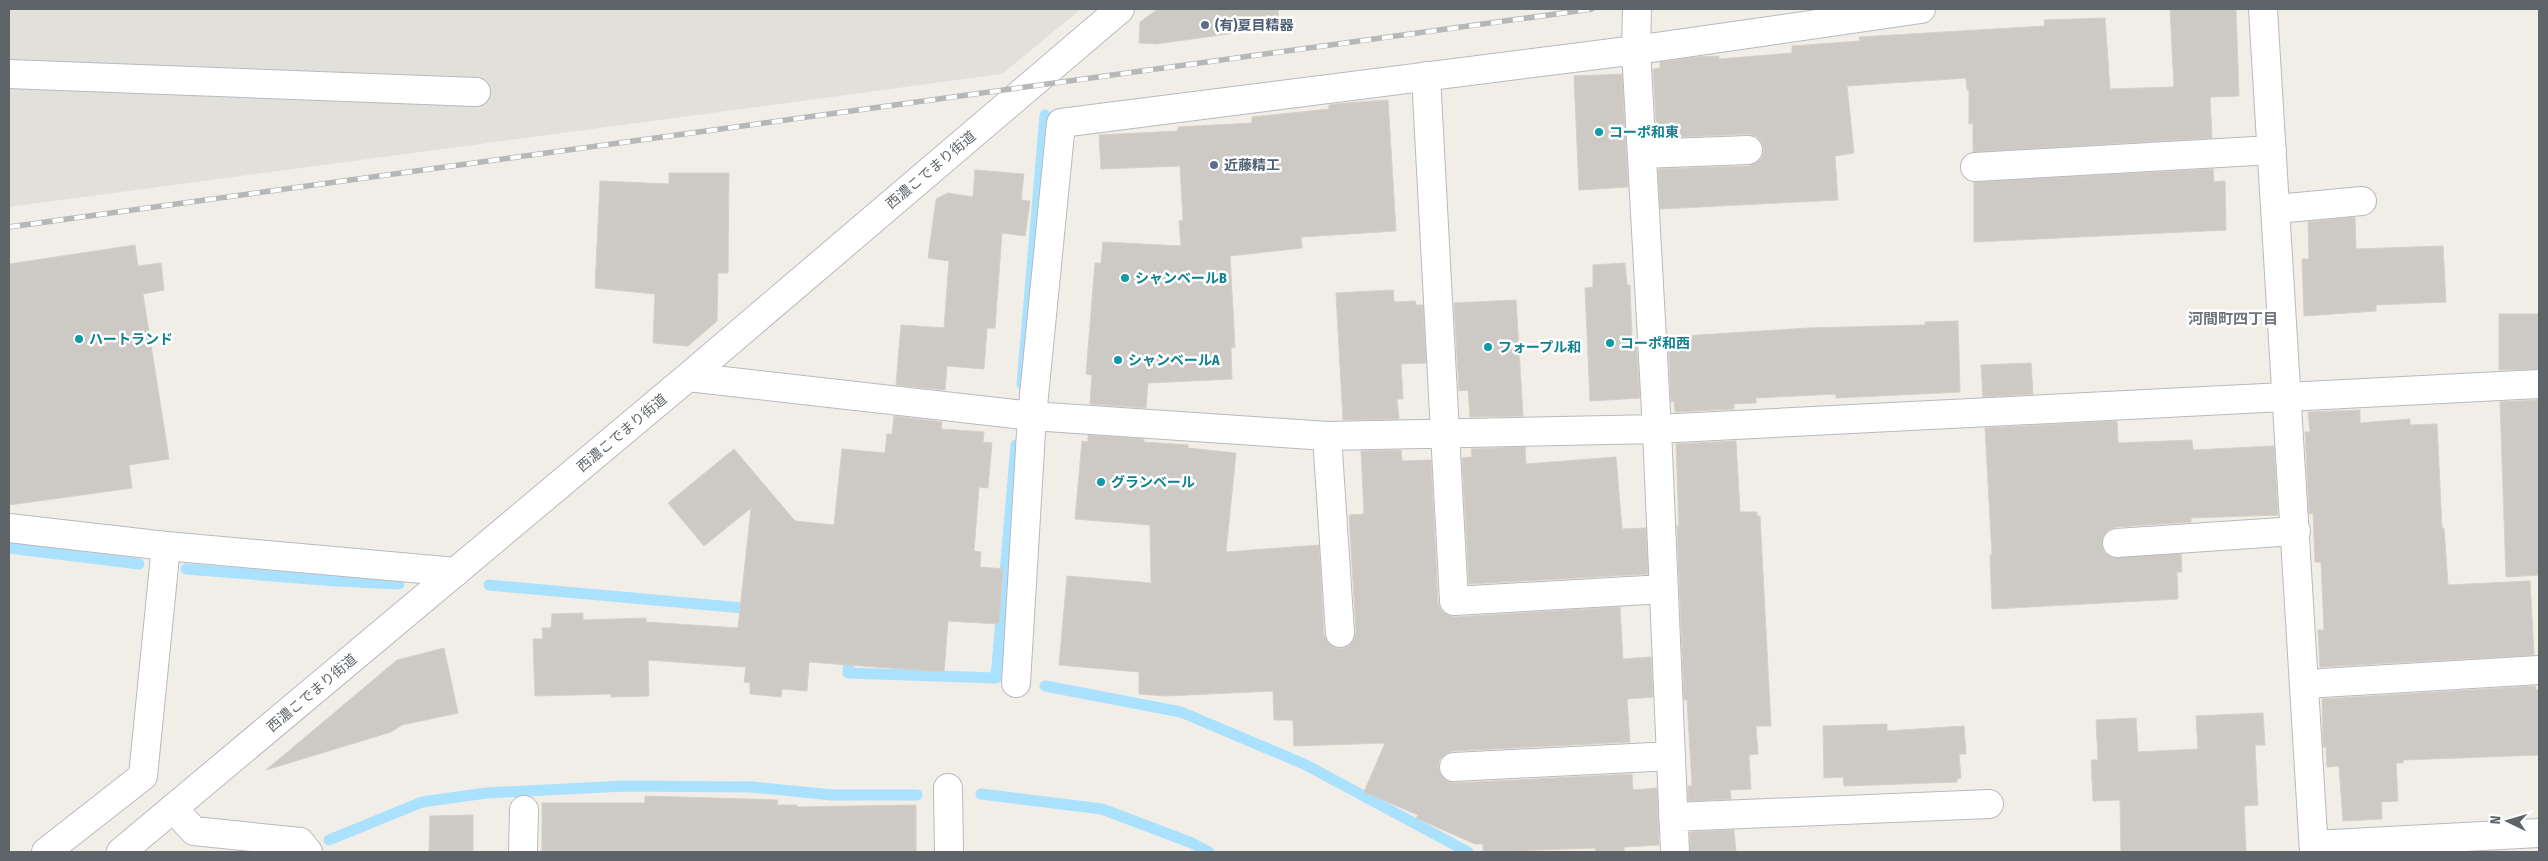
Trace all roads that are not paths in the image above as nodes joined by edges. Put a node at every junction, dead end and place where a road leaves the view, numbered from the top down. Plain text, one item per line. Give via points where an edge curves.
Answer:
1 (1120, 9) edge
2 (1636, 9) edge
3 (1921, 9) edge
4 (2263, 9) edge
5 (1636, 50) junction
6 (9, 74) edge
7 (1426, 76) junction
8 (476, 92) dead end
9 (1748, 150) dead end
10 (2272, 150) junction
11 (1642, 154) junction
12 (1975, 167) dead end
13 (2362, 201) dead end
14 (2276, 209) junction
15 (688, 377) junction
16 (2539, 384) edge
17 (2288, 397) junction
18 (1032, 416) junction
19 (1657, 428) junction
20 (1444, 432) junction
21 (1328, 436) junction
22 (9, 528) edge
23 (2296, 531) junction
24 (2116, 543) dead end
25 (166, 546) junction
26 (456, 572) junction
27 (1664, 589) junction
28 (1340, 634) dead end
29 (2539, 670) edge
30 (1016, 682) dead end
31 (2305, 684) junction
32 (1671, 756) junction
33 (1454, 767) dead end
34 (948, 788) dead end
35 (1989, 804) dead end
36 (173, 808) junction
37 (524, 810) dead end
38 (1673, 817) junction
39 (2539, 833) edge
40 (2314, 849) edge
41 (46, 852) edge
42 (121, 852) edge
43 (308, 852) edge
44 (523, 852) edge
45 (949, 852) edge
46 (1675, 852) edge

1 - 15 street, 西濃こでまり街道
2 - 5 street
3 - 5 street
4 - 10 street
5 - 7 street
5 - 11 street
6 - 8 street
7 - 18 street via 1061,123
7 - 20 street
9 - 11 street
10 - 12 street
10 - 14 street
11 - 19 street
13 - 14 street
14 - 17 street
15 - 18 street
15 - 26 street, 西濃こでまり街道
16 - 17 street
17 - 19 street
17 - 23 street
18 - 21 street
18 - 30 street
19 - 20 street
19 - 27 street
20 - 21 street
20 - 27 street via 1454,601
21 - 28 street
22 - 25 street
23 - 24 street
23 - 31 street
25 - 26 street
25 - 41 street via 143,776
26 - 36 street, 西濃こでまり街道
27 - 32 street
29 - 31 street
31 - 40 street
32 - 33 street
32 - 38 street
34 - 45 street
35 - 38 street
36 - 42 street, 西濃こでまり街道
36 - 43 street via 194,831 300,842
37 - 44 street
38 - 46 street
39 - 40 street

